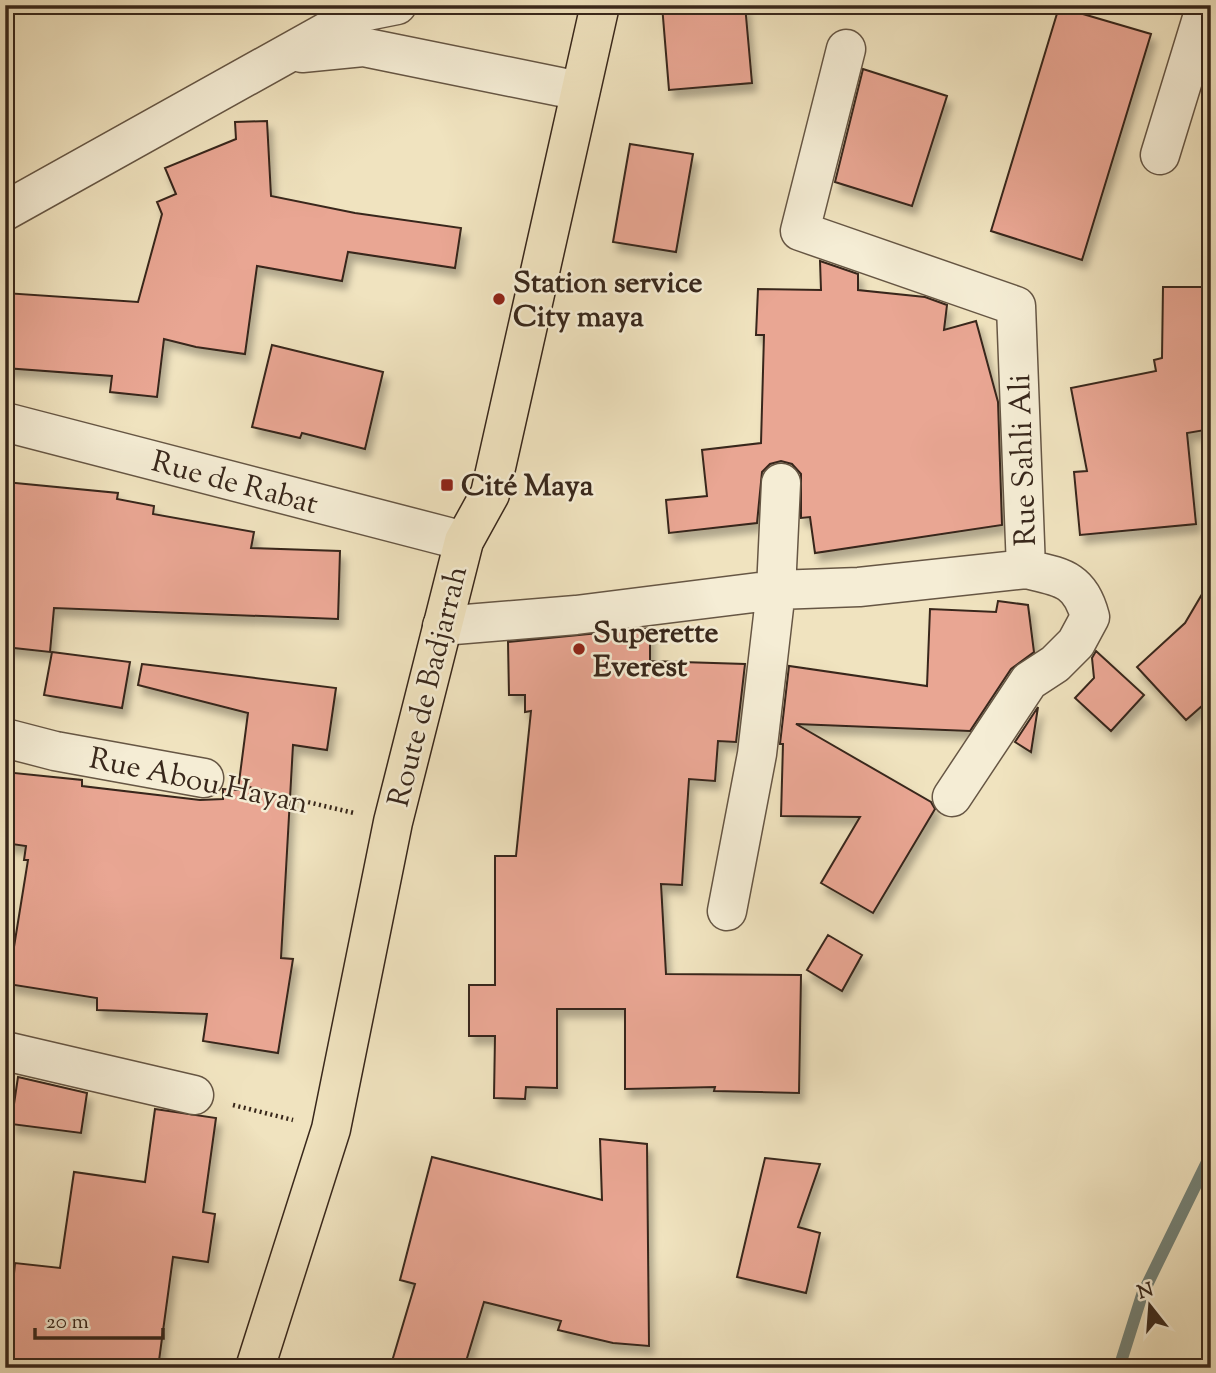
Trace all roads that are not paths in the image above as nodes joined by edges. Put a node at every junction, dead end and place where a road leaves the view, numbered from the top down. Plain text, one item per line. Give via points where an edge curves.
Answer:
1 (397, 5) edge
2 (600, 5) edge
3 (1206, 5) edge
4 (846, 48) dead end
5 (289, 54) junction
6 (580, 91) junction
7 (1160, 156) dead end
8 (5, 211) edge
9 (5, 422) edge
10 (781, 483) dead end
11 (464, 541) junction
12 (1026, 569) junction
13 (776, 590) junction
14 (442, 626) junction
15 (5, 738) edge
16 (204, 778) road end
17 (952, 797) dead end
18 (727, 911) dead end
19 (5, 1051) edge
20 (194, 1095) road end
21 (255, 1368) edge

1 - 5 street via 362,12
2 - 6 main road, Route de Badjarrah
3 - 7 street
4 - 12 street, Rue Sahli Ali via 800,231 1016,306
5 - 6 street via 363,47
5 - 8 street
6 - 11 main road, Route de Badjarrah via 490,494
9 - 11 street, Rue de Rabat
10 - 13 street
11 - 14 main road, Route de Badjarrah
12 - 13 street, Rue Sahli Ali via 859,587
12 - 17 street via 1062,577 1074,585 1086,600 1090,617 1076,643 1029,681
13 - 14 street, Rue Sahli Ali
13 - 18 street via 757,754
14 - 21 main road, Route de Badjarrah via 393,822 331,1129
15 - 16 street, Rue Abou Hayan
19 - 20 street

